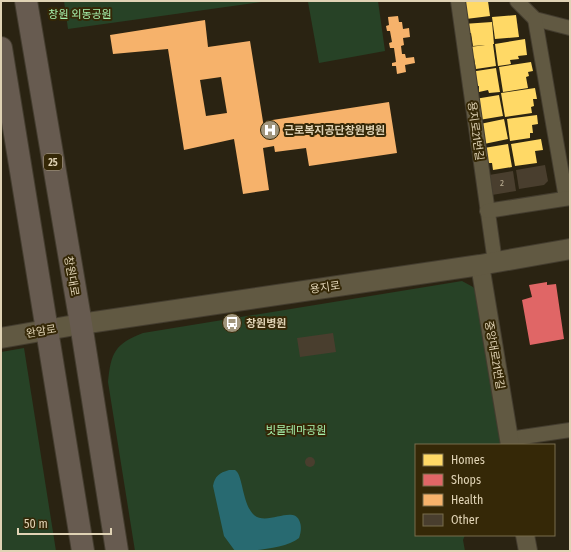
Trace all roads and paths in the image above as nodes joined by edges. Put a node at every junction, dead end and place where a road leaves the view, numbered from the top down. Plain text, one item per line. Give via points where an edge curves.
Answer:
1 (26, 1) edge
2 (458, 1) edge
3 (517, 1) edge
4 (535, 19) junction
5 (570, 28) edge
6 (1, 48) edge
7 (568, 198) edge
8 (487, 211) junction
9 (570, 249) edge
10 (487, 263) junction
11 (81, 324) junction
12 (47, 330) junction
13 (1, 338) edge
14 (570, 430) edge
15 (510, 442) edge
16 (525, 536) edge
17 (83, 551) edge
18 (117, 551) edge
19 (528, 551) edge

1 - 11 main road, 창원대로 / 25
2 - 8 street, 용지로21번길
3 - 4 street
4 - 5 street
4 - 7 street
6 - 12 main road
7 - 8 street
8 - 10 street, 용지로21번길
9 - 10 main road, 용지로
10 - 11 main road, 용지로
10 - 15 street, 중앙대로21번길
11 - 12 main road, 완암로
11 - 18 main road, 창원대로 / 25
12 - 13 main road, 완암로
12 - 17 main road
14 - 15 street
16 - 19 street

